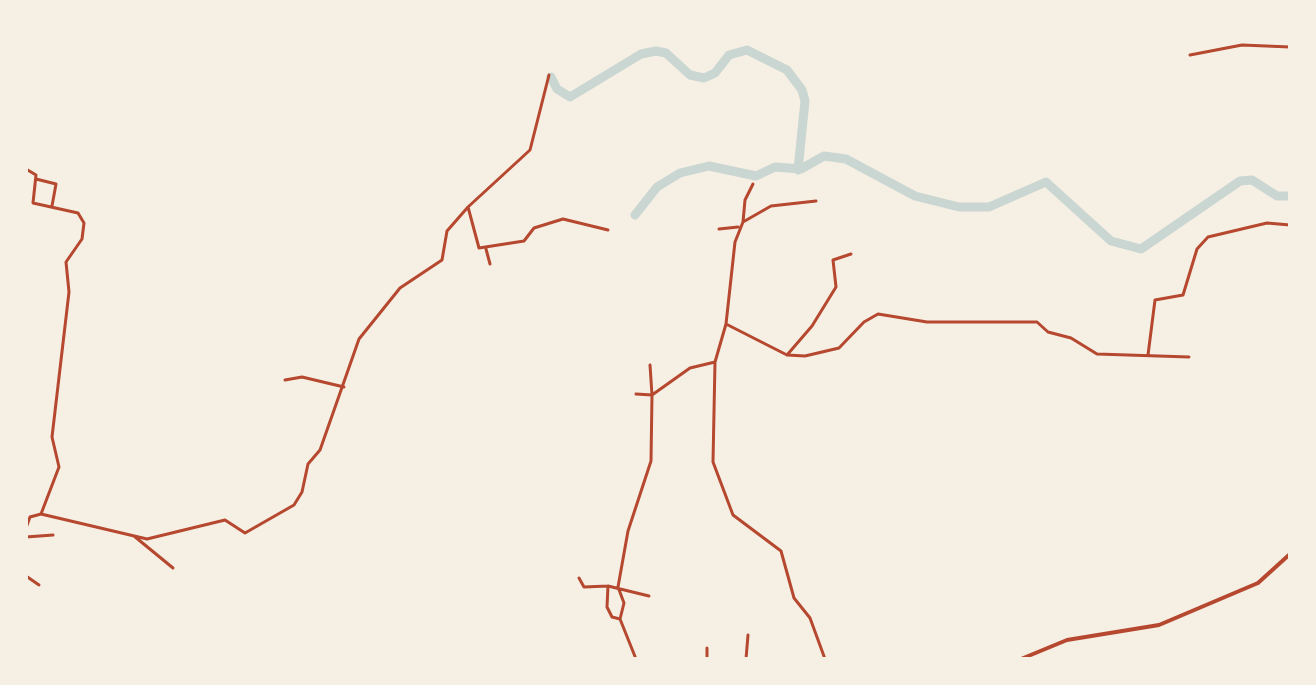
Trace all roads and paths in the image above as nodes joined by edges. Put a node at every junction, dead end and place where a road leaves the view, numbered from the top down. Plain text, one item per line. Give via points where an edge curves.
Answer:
1 (1290, 47) edge
2 (1190, 55) dead end
3 (549, 75) dead end
4 (26, 169) edge
5 (36, 179) junction
6 (753, 184) dead end
7 (816, 201) dead end
8 (33, 203) junction
9 (26, 204) edge
10 (52, 206) junction
11 (468, 207) junction
12 (743, 222) junction
13 (1290, 225) edge
14 (738, 227) junction
15 (719, 229) dead end
16 (608, 230) dead end
17 (486, 249) junction
18 (851, 254) dead end
19 (490, 264) dead end
20 (726, 324) junction
21 (787, 355) junction
22 (1148, 355) junction
23 (1189, 357) dead end
24 (715, 362) junction
25 (650, 365) dead end
26 (285, 380) dead end
27 (344, 387) junction
28 (636, 394) dead end
29 (652, 395) junction
30 (41, 514) junction
31 (26, 528) edge
32 (53, 535) dead end
33 (134, 536) junction
34 (26, 537) edge
35 (1290, 554) edge
36 (173, 568) dead end
37 (26, 576) edge
38 (579, 578) dead end
39 (39, 585) dead end
40 (608, 586) junction
41 (618, 587) junction
42 (649, 596) dead end
43 (620, 619) junction
44 (748, 635) dead end
45 (707, 648) dead end
46 (1031, 656) edge
47 (636, 659) edge
48 (707, 659) edge
49 (746, 659) edge
50 (825, 659) edge
51 (1021, 659) edge

1 - 2 street via 1242,45
3 - 11 street via 530,150
4 - 5 street via 36,173
5 - 8 street
5 - 10 street via 56,184
6 - 12 street
7 - 12 street via 771,206
8 - 9 street
8 - 10 street
10 - 30 street via 78,213 84,223 82,239 66,262 69,292 52,437 59,467
11 - 17 street via 479,248
11 - 27 street via 447,231 442,260 400,288 369,324 352,355
12 - 14 street
13 - 22 street via 1267,223 1208,237 1197,249 1183,295 1155,300
14 - 15 street
14 - 20 street
16 - 17 street via 563,219 534,228 524,241
17 - 19 street
18 - 21 street via 833,260 836,287
20 - 21 street
20 - 24 street
21 - 22 street via 839,348 878,314 938,322 1037,322 1097,354
22 - 23 street
24 - 29 street via 690,368
24 - 50 street via 712,456 730,510 779,548 794,598 810,618
25 - 29 street
26 - 27 street via 310,378
27 - 33 street via 318,453 307,466 300,496 284,512 245,533 225,520 152,539
28 - 29 street
29 - 41 street via 651,461 628,531
30 - 31 street via 30,517
30 - 33 street
32 - 34 street
33 - 36 street
35 - 46 street via 1258,583 1159,625 1067,640
37 - 39 street
38 - 40 street via 584,587
40 - 41 street
40 - 43 street via 607,607
41 - 42 street
41 - 43 street via 624,608
43 - 47 street
44 - 49 street
45 - 48 street
46 - 51 street

